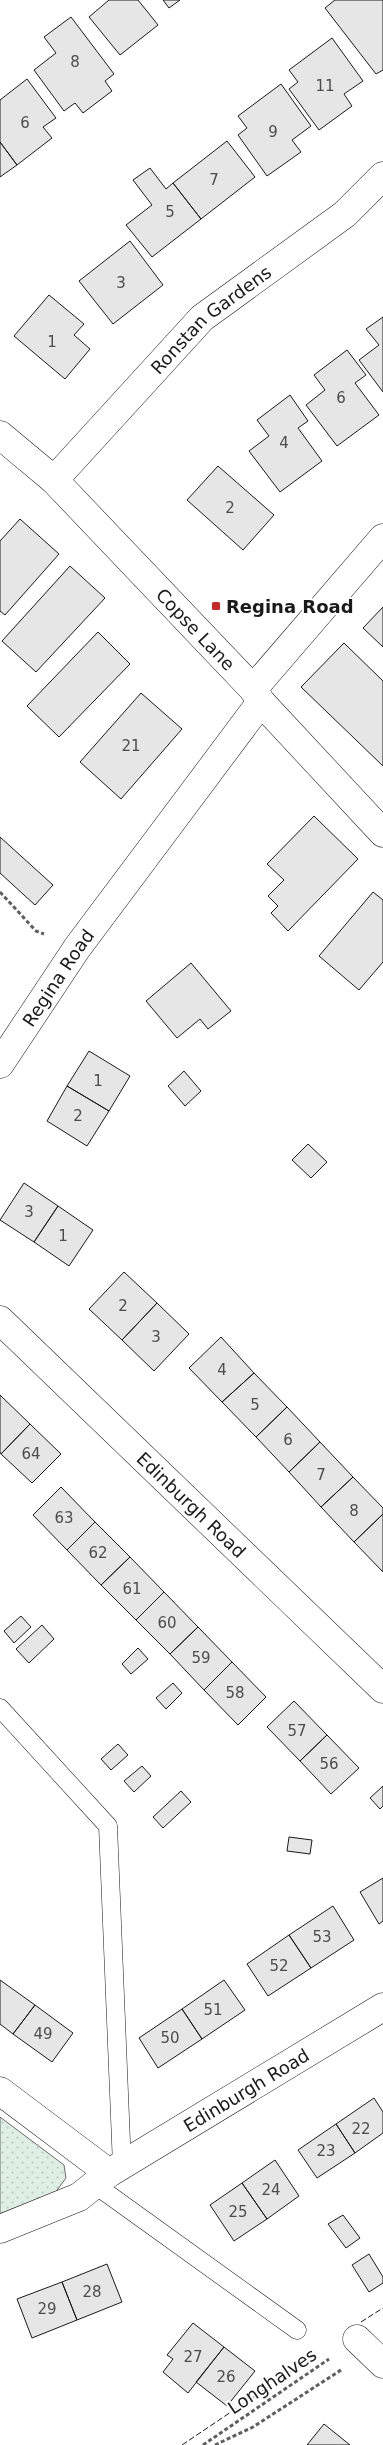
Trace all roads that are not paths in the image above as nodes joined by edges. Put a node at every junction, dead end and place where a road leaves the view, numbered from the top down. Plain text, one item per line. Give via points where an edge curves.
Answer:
1 (383, 176) edge
2 (0, 434) edge
3 (54, 480) junction
4 (383, 538) edge
5 (257, 695) junction
6 (383, 833) edge
7 (0, 1064) edge
8 (0, 1320) edge
9 (383, 1689) edge
10 (0, 1708) edge
11 (383, 2008) edge
12 (0, 2091) edge
13 (109, 2174) junction
14 (0, 2229) edge
15 (297, 2330) dead end

1 - 3 street, Ronstan Gardens via 345,214 202,318
2 - 3 street, Copse Lane
3 - 5 street, Copse Lane
4 - 5 street, Regina Road
5 - 6 street, Copse Lane
5 - 7 street, Regina Road via 77,948
8 - 9 street, Edinburgh Road
10 - 13 lane via 108,1826
11 - 13 street, Edinburgh Road
12 - 13 street
13 - 14 street, Edinburgh Road via 79,2197
13 - 15 lane

